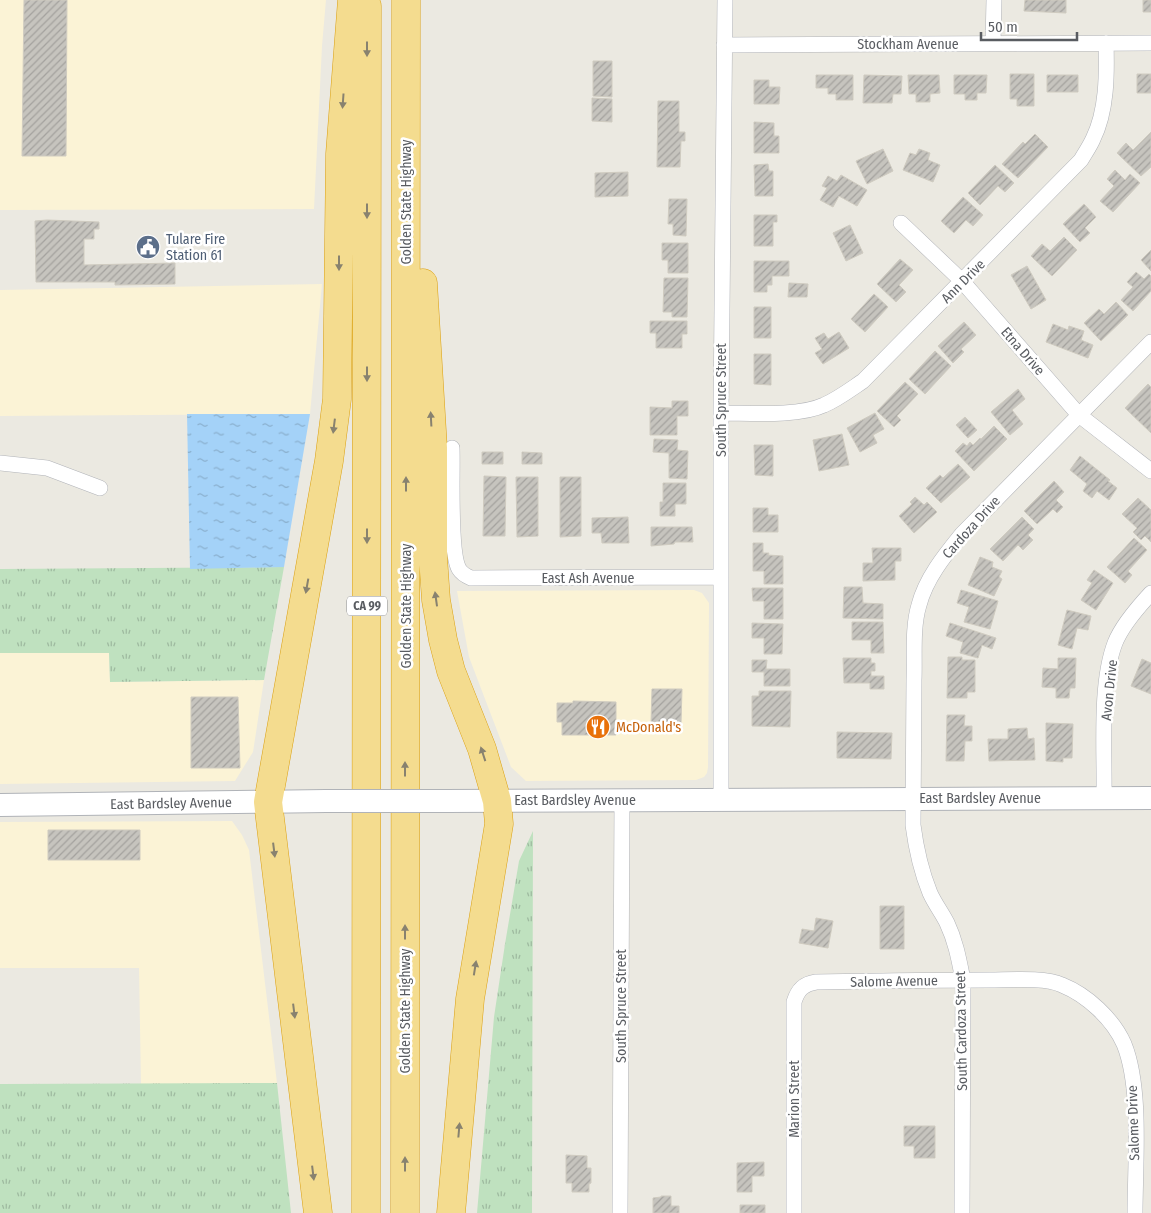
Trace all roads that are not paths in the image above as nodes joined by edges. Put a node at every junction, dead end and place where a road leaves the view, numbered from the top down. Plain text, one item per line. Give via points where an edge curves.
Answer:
1 (352, 0) edge
2 (368, 0) edge
3 (406, 0) edge
4 (725, 0) edge
5 (994, 0) edge
6 (993, 43) junction
7 (1106, 43) junction
8 (1151, 43) edge
9 (724, 45) junction
10 (406, 62) junction
11 (901, 223) dead end
12 (962, 281) junction
13 (1151, 342) edge
14 (721, 413) junction
15 (1079, 415) junction
16 (452, 448) dead end
17 (0, 463) edge
18 (1151, 471) edge
19 (100, 488) dead end
20 (721, 577) junction
21 (1151, 594) edge
22 (913, 798) junction
23 (1104, 798) junction
24 (1151, 798) edge
25 (721, 799) junction
26 (497, 800) junction
27 (622, 800) junction
28 (268, 802) junction
29 (0, 805) edge
30 (962, 980) junction
31 (801, 987) joint
32 (1077, 993) joint
33 (318, 1213) edge
34 (366, 1213) edge
35 (405, 1213) edge
36 (451, 1213) edge
37 (620, 1213) edge
38 (794, 1213) edge
39 (962, 1213) edge
40 (1135, 1213) edge

1 -> 28 highway via 340,154 336,408
2 -> 34 highway, CA 99
3 - 10 highway, Golden State Highway / CA 99
4 - 9 street, South Spruce Street
5 - 6 street
6 - 7 street, Stockham Avenue
6 - 9 street, Stockham Avenue
7 - 8 street, Stockham Avenue
7 - 12 street, Ann Drive via 1107,67 1100,118 1094,138 1081,160
9 - 14 street, South Spruce Street
26 -> 10 highway via 482,749 451,671 436,600 433,448 416,78
35 -> 10 highway, Golden State Highway / CA 99
11 - 12 street, Etna Drive
12 - 14 street, Ann Drive via 864,381 823,406 800,411
12 - 15 street, Etna Drive
13 - 15 street, Cardoza Drive
14 - 20 street, South Spruce Street
15 - 18 street, Etna Drive
15 - 22 street, Cardoza Drive via 962,534 927,584 918,605 916,626
16 - 20 street, East Ash Avenue via 454,545 459,569 471,578
17 - 19 street via 47,468
20 - 25 street, South Spruce Street
21 - 23 street, Avon Drive via 1116,642 1108,670
22 - 23 main road, East Bardsley Avenue
22 - 25 main road, East Bardsley Avenue
22 - 30 street, South Cardoza Street via 916,848 931,894 948,924 958,952
23 - 24 main road, East Bardsley Avenue
25 - 27 main road, East Bardsley Avenue
26 - 27 main road, East Bardsley Avenue
26 - 28 main road, East Bardsley Avenue, bridge
36 -> 26 highway via 470,999 498,827
27 - 37 street, South Spruce Street
28 - 29 main road, East Bardsley Avenue
28 -> 33 highway
30 - 31 street, Salome Avenue via 816,982
30 - 32 street, Salome Avenue via 1040,981 1060,984
30 - 39 street, South Cardoza Street
31 - 38 street, Marion Street via 794,1002
32 - 40 street, Salome Drive via 1098,1008 1124,1044 1135,1103

